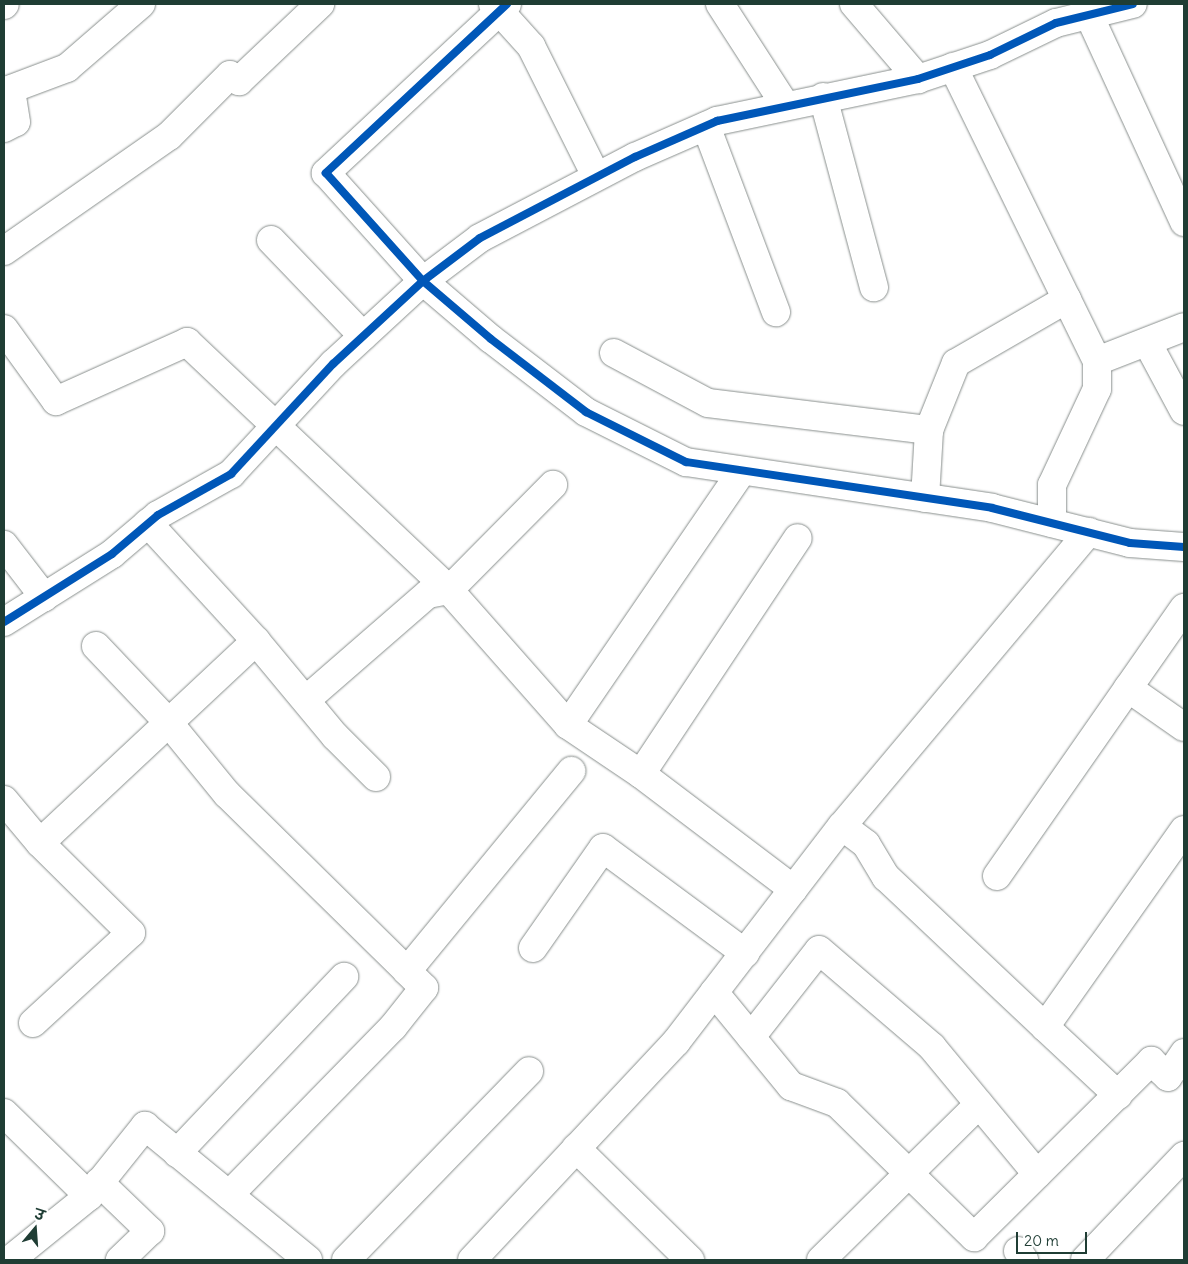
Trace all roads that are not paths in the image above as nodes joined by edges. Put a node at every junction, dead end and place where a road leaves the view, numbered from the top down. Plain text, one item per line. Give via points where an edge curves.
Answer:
1 (141, 4) edge
2 (320, 4) edge
3 (720, 4) edge
4 (854, 4) edge
5 (1133, 4) edge
6 (500, 6) edge
7 (1090, 15) junction
8 (954, 67) junction
9 (918, 79) junction
10 (823, 97) junction
11 (785, 105) junction
12 (706, 126) junction
13 (4, 128) edge
14 (596, 176) junction
15 (1184, 222) edge
16 (271, 240) dead end
17 (4, 251) edge
18 (423, 281) junction
19 (874, 287) dead end
20 (1068, 300) junction
21 (776, 312) dead end
22 (1184, 327) edge
23 (4, 329) edge
24 (363, 336) junction
25 (1147, 342) junction
26 (614, 354) dead end
27 (1097, 361) junction
28 (1184, 411) edge
29 (273, 427) junction
30 (928, 430) junction
31 (742, 472) junction
32 (553, 484) dead end
33 (925, 498) junction
34 (1052, 523) junction
35 (148, 524) junction
36 (1089, 532) junction
37 (798, 538) dead end
38 (4, 545) edge
39 (1184, 547) edge
40 (448, 590) junction
41 (44, 597) junction
42 (1184, 608) edge
43 (4, 622) edge
44 (256, 641) junction
45 (96, 646) dead end
46 (1128, 688) junction
47 (307, 700) junction
48 (169, 723) junction
49 (568, 725) junction
50 (1184, 728) edge
51 (571, 771) dead end
52 (641, 774) junction
53 (376, 777) dead end
54 (4, 800) edge
55 (842, 826) junction
56 (1184, 830) edge
57 (40, 843) junction
58 (997, 876) dead end
59 (794, 889) junction
60 (533, 948) dead end
61 (744, 953) junction
62 (408, 971) junction
63 (344, 977) dead end
64 (714, 992) junction
65 (33, 1023) dead end
66 (1045, 1027) junction
67 (751, 1037) junction
68 (1184, 1053) edge
69 (529, 1070) dead end
70 (1118, 1095) junction
71 (979, 1104) junction
72 (4, 1113) edge
73 (576, 1148) junction
74 (177, 1153) junction
75 (1184, 1156) edge
76 (909, 1173) junction
77 (1037, 1174) junction
78 (94, 1189) junction
79 (229, 1196) junction
80 (481, 1257) edge
81 (10, 1260) edge
82 (120, 1260) edge
83 (308, 1260) edge
84 (346, 1260) edge
85 (690, 1260) edge
86 (821, 1260) edge
87 (1085, 1260) edge

1 - 13 street via 67,68 12,89 16,122
2 - 17 street via 239,81 230,76 170,136
3 - 11 street
4 - 9 street
5 - 7 street
6 - 14 street via 531,46
6 - 18 street via 326,173
7 - 8 street via 1056,23 990,55
7 - 15 street
8 - 9 street
8 - 20 street
9 - 10 street
10 - 11 street
10 - 19 street
11 - 12 street
12 - 14 street
12 - 21 street
14 - 18 street via 480,238
16 - 24 street
18 - 24 street
18 - 31 street via 586,412 686,462
20 - 27 street
20 - 30 street via 956,363
22 - 25 street
23 - 29 street via 56,401 187,342
24 - 29 street
25 - 27 street
25 - 28 street
26 - 30 street via 708,403
27 - 34 street via 1097,389 1052,485
29 - 35 street via 230,474
29 - 40 street
30 - 33 street
31 - 33 street
31 - 49 street
32 - 40 street
33 - 34 street
34 - 36 street
35 - 41 street via 112,554
35 - 44 street
36 - 39 street via 1130,542
36 - 55 street
37 - 52 street
38 - 41 street
40 - 47 street via 428,594
40 - 49 street
41 - 43 street
42 - 46 street
44 - 47 street
44 - 48 street
45 - 48 street
46 - 50 street
46 - 58 street
47 - 53 street via 334,736
48 - 57 street
48 - 62 street via 227,794
49 - 52 street
51 - 62 street
52 - 59 street
54 - 57 street
55 - 59 street
55 - 66 street via 866,844 886,877
56 - 66 street
57 - 65 street via 131,933
59 - 61 street
60 - 61 street via 603,848
61 - 64 street
62 - 79 street via 424,988 393,1027
63 - 74 street
64 - 67 street
64 - 73 street via 676,1042
66 - 70 street
67 - 71 street via 819,950 932,1047
67 - 76 street via 791,1086 837,1103
68 - 70 street via 1168,1077 1151,1062
69 - 84 street
70 - 77 street
71 - 76 street
71 - 77 street
72 - 78 street
73 - 80 street
73 - 85 street
74 - 78 street via 145,1126
74 - 79 street
75 - 87 street
76 - 77 street via 974,1237
76 - 86 street
78 - 81 street
78 - 82 street via 150,1231
79 - 83 street

